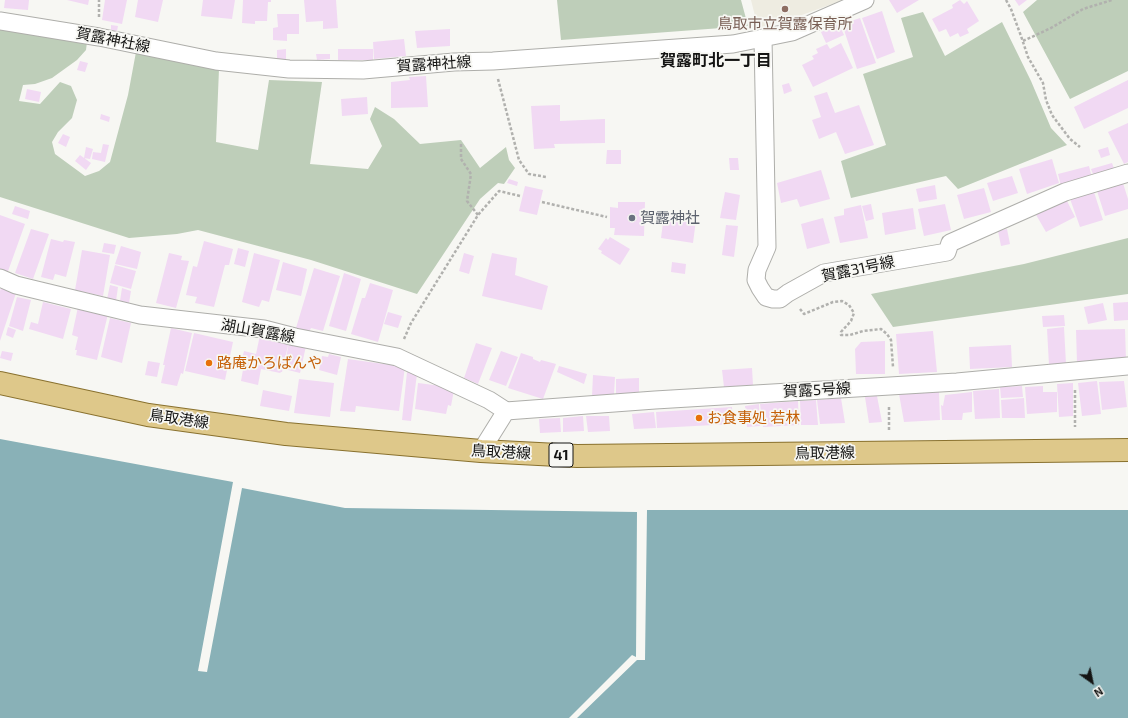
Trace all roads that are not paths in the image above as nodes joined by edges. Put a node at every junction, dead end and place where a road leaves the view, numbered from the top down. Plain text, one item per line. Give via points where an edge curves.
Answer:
1 (865, 0) edge
2 (0, 20) edge
3 (763, 38) junction
4 (1128, 173) edge
5 (0, 278) edge
6 (1128, 366) edge
7 (0, 383) edge
8 (506, 412) junction
9 (1128, 450) edge
10 (480, 451) junction

1 - 3 street, 賀露神社線 via 792,32
2 - 3 street, 賀露神社線 via 216,61 289,69 363,70 733,44
3 - 4 street, 賀露31号線 via 767,248 757,270 756,280 766,297 780,299 824,273 947,252 950,243 1058,196
5 - 8 street, 湖山賀露線 via 16,285 140,315 264,328 295,337 397,357 490,400
6 - 8 street, 賀露5号線 via 957,382 655,400
7 - 10 main road, 鳥取港線 / 41 via 163,417 286,434
8 - 10 street
9 - 10 main road, 鳥取港線 / 41 via 577,456

